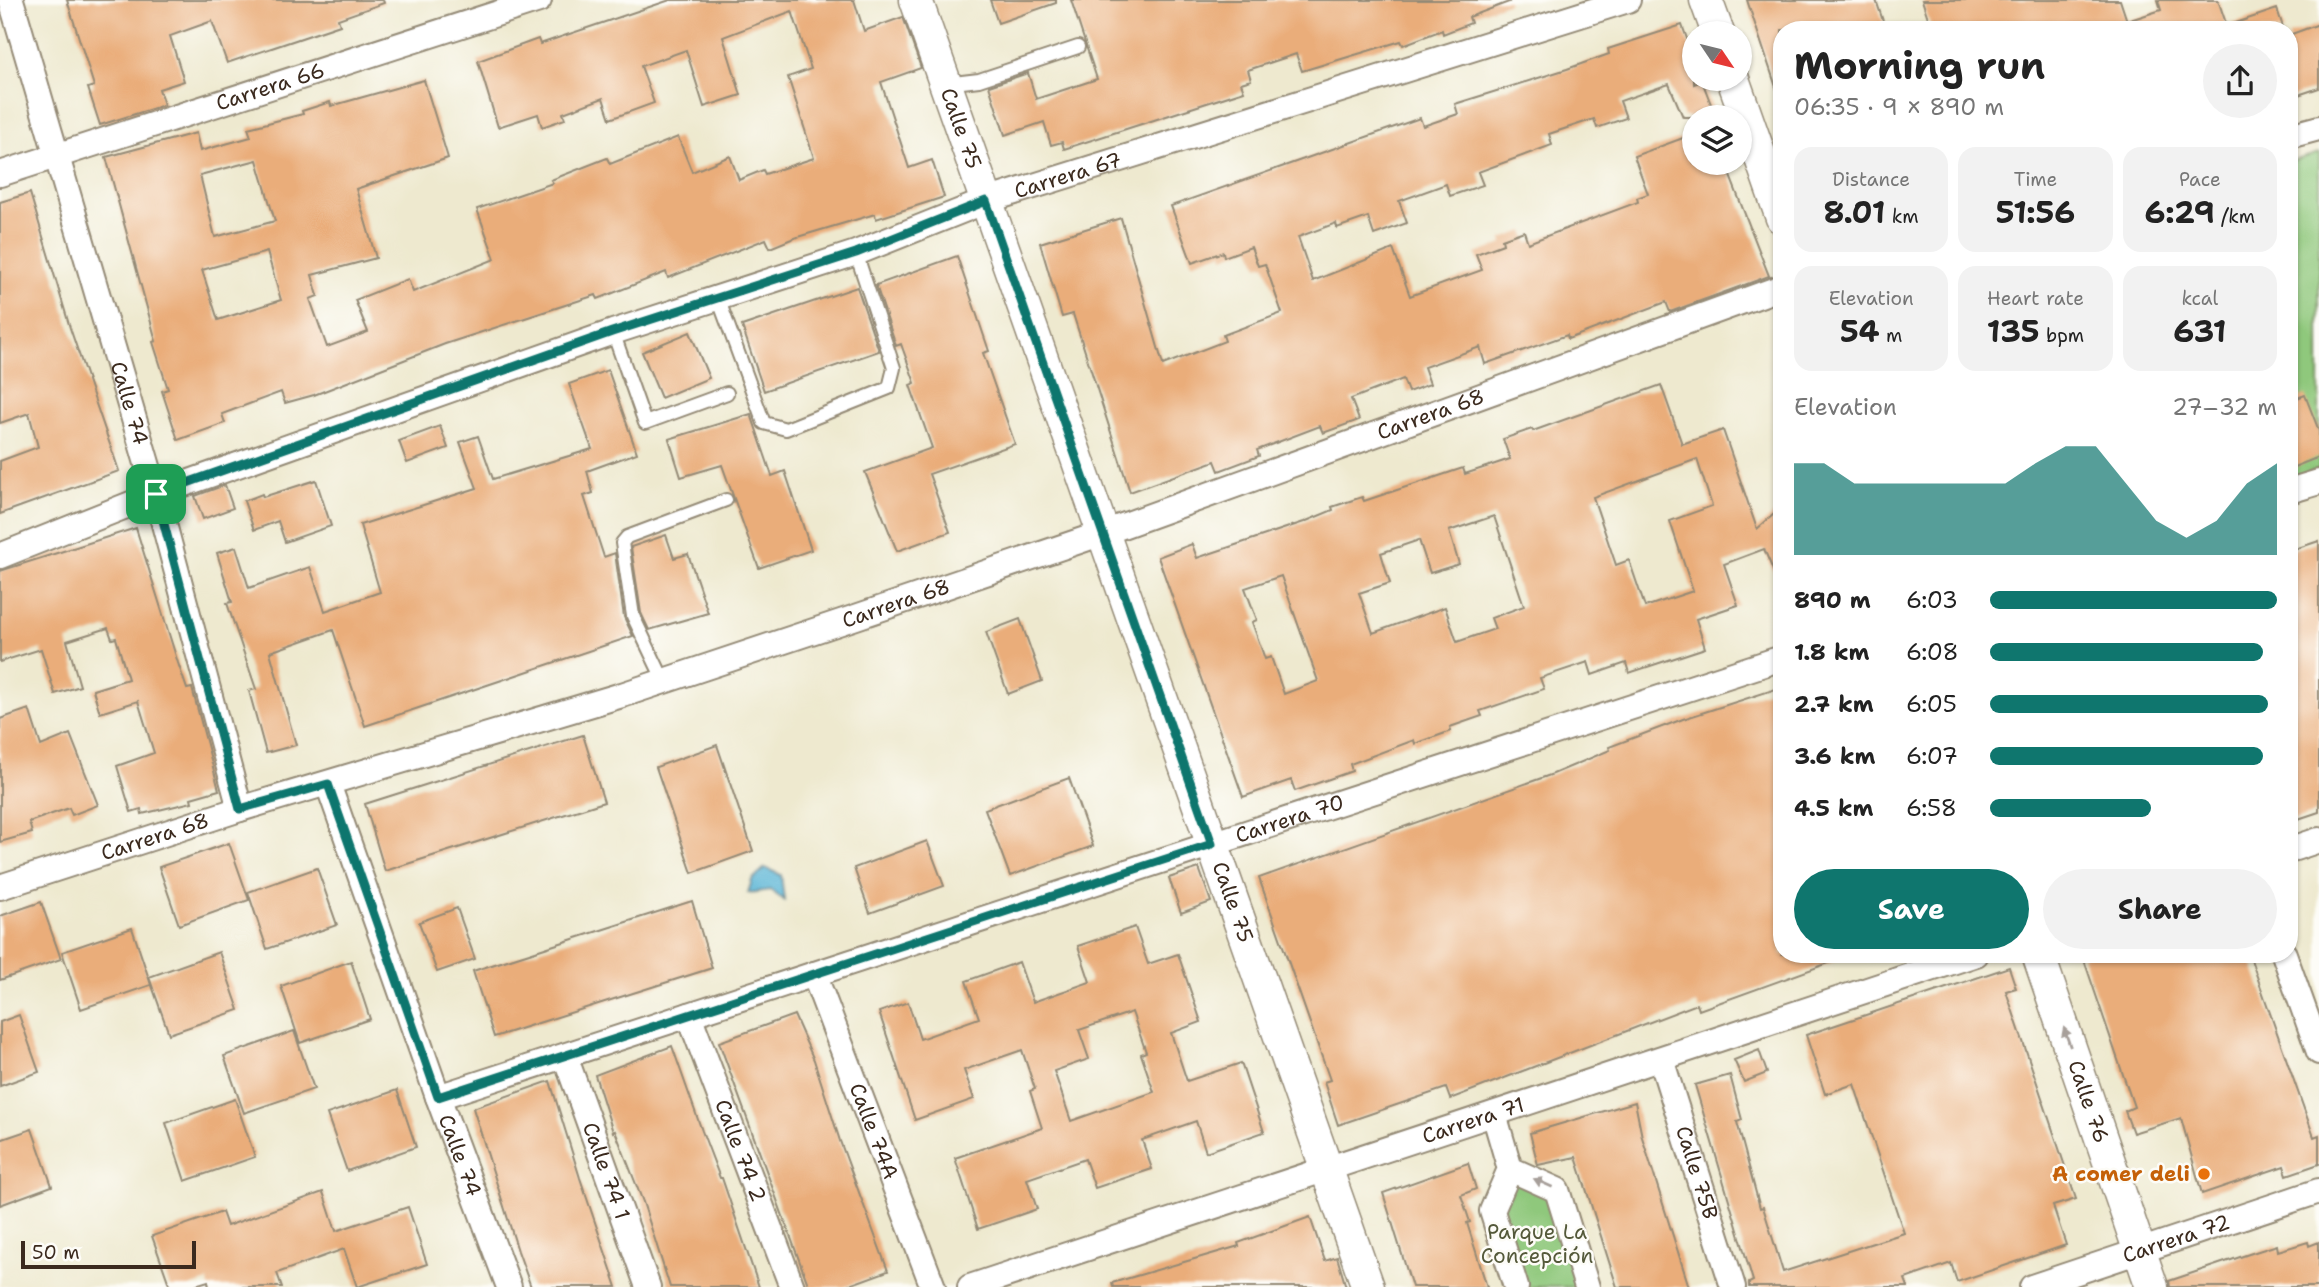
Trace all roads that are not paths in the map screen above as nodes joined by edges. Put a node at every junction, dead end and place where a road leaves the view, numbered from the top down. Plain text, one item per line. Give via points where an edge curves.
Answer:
1 (12, 0) edge
2 (539, 0) edge
3 (916, 0) edge
4 (1628, 0) edge
5 (1706, 0) edge
6 (1713, 21) edge
7 (1078, 47) dead end
8 (945, 84) junction
9 (1737, 91) edge
10 (2319, 128) edge
11 (2298, 134) edge
12 (57, 155) junction
13 (0, 174) edge
14 (1773, 192) edge
15 (986, 201) junction
16 (856, 253) junction
17 (1773, 290) edge
18 (718, 298) junction
19 (612, 332) junction
20 (727, 393) dead end
21 (2319, 482) edge
22 (2298, 488) edge
23 (156, 494) junction
24 (726, 500) dead end
25 (1103, 533) junction
26 (0, 556) edge
27 (1773, 661) edge
28 (664, 681) junction
29 (328, 784) junction
30 (240, 809) junction
31 (2319, 841) edge
32 (1212, 844) junction
33 (2298, 847) edge
34 (0, 887) edge
35 (1949, 963) edge
36 (2041, 963) edge
37 (2287, 963) edge
38 (814, 974) junction
39 (689, 1015) junction
40 (2319, 1052) edge
41 (565, 1056) junction
42 (1661, 1059) junction
43 (438, 1097) junction
44 (1494, 1114) junction
45 (1327, 1169) junction
46 (1510, 1169) junction
47 (2319, 1191) edge
48 (2140, 1251) junction
49 (509, 1287) edge
50 (648, 1287) edge
51 (792, 1287) edge
52 (933, 1287) edge
53 (970, 1287) edge
54 (1368, 1287) edge
55 (1516, 1287) edge
56 (1587, 1287) edge
57 (1733, 1287) edge
58 (2032, 1287) edge
59 (2152, 1287) edge

1 - 12 street, Calle 74
2 - 12 street, Carrera 66
3 - 8 street, Calle 75
4 - 15 street, Carrera 67
5 - 6 street
7 - 8 lane via 979,80
8 - 15 street, Calle 75
9 - 14 street
10 - 11 street
12 - 13 street, Carrera 66
12 - 23 street, Calle 74
15 - 16 street, Carrera 67
15 - 25 street, Calle 75
16 - 18 street, Carrera 67
16 - 18 lane via 894,368 889,388 786,429 764,424
17 - 25 street, Carrera 68
18 - 19 street, Carrera 67
19 - 20 lane via 645,423
19 - 23 street, Carrera 67
21 - 22 street
23 - 26 street, Carrera 67
23 - 30 street, Calle 74
24 - 28 lane via 626,537 622,544 633,616
25 - 28 street, Carrera 68
25 - 32 street, Calle 75
27 - 32 street, Carrera 70
28 - 29 street, Carrera 68
29 - 30 street, Carrera 68
29 - 43 street, Calle 74
30 - 34 street, Carrera 68
31 - 33 street
32 - 38 street, Carrera 70
32 - 45 street, Calle 75
35 - 42 street, Carrera 71
48 -> 36 street, Calle 76
37 - 40 street
38 - 39 street, Carrera 70
38 - 52 street, Calle 74A
39 - 41 street, Carrera 70
39 - 51 street, Calle 74 2
41 - 43 street, Carrera 70
41 - 50 street, Calle 74 1
42 - 44 street, Carrera 71
42 - 57 street, Calle 75B
43 - 49 street, Calle 74
44 - 45 street, Carrera 71
44 - 46 street
45 - 53 street, Carrera 71
45 - 54 street, Calle 75
46 - 55 street via 1492,1212
56 -> 46 street via 1557,1190
47 - 48 street, Carrera 72
48 - 58 street, Carrera 72
48 - 59 street, Calle 76

